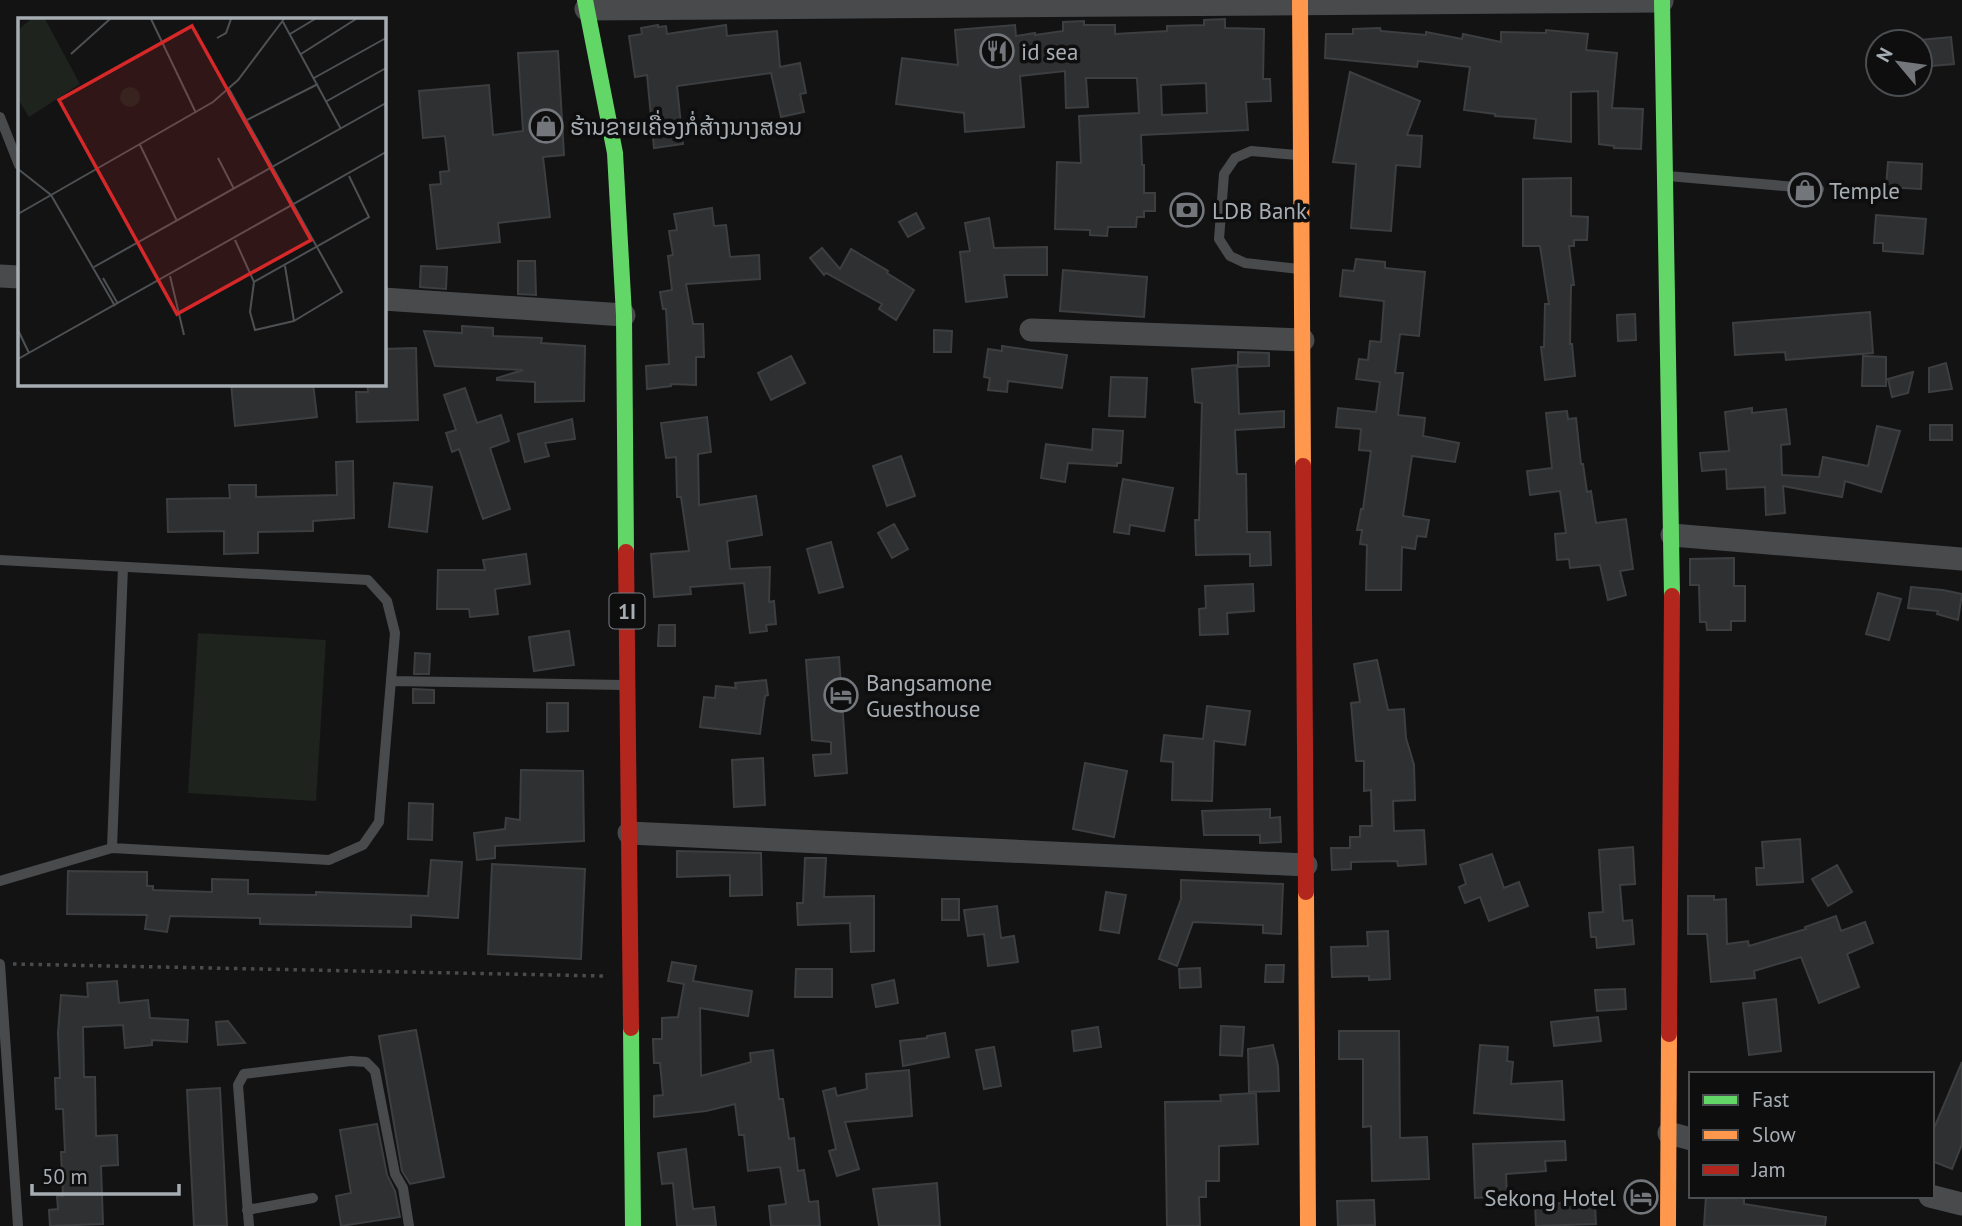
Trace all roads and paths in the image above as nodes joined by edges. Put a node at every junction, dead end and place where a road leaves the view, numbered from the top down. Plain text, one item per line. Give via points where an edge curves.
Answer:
1 (1662, 0) edge
2 (1300, 1) edge
3 (872, 3) edge
4 (585, 4) edge
5 (0, 117) edge
6 (1301, 155) junction
7 (18, 162) edge
8 (1665, 176) junction
9 (1819, 189) dead end
10 (1302, 269) junction
11 (0, 276) edge
12 (18, 277) edge
13 (385, 299) edge
14 (624, 315) junction
15 (1031, 330) dead end
16 (1303, 340) junction
17 (1672, 536) junction
18 (1962, 559) edge
19 (0, 560) edge
20 (123, 567) junction
21 (391, 681) junction
22 (628, 685) junction
23 (629, 833) junction
24 (112, 848) junction
25 (1307, 865) junction
26 (0, 881) edge
27 (0, 964) edge
28 (630, 976) junction
29 (1680, 1136) edge
30 (1934, 1197) edge
31 (313, 1198) dead end
32 (1962, 1204) edge
33 (247, 1210) junction
34 (18, 1226) edge
35 (248, 1226) edge
36 (409, 1226) edge
37 (633, 1226) edge
38 (1308, 1226) edge
39 (1668, 1226) edge

1 - 2 street
1 - 8 main road
2 - 3 street
2 - 6 main road
3 - 4 street
4 - 14 main road, 1I via 615,153
5 - 7 lane
6 - 10 main road
6 - 10 lane via 1251,151 1235,158 1224,174 1219,239 1230,256 1245,263
8 - 9 lane
8 - 17 main road
10 - 16 main road
11 - 12 street
13 - 14 street
14 - 22 main road, 1I
15 - 16 street
16 - 25 main road
17 - 18 street
17 - 29 main road
19 - 20 lane
20 - 21 lane via 368,580 387,601 395,633
20 - 24 lane
21 - 22 lane
21 - 24 lane via 379,822 363,845 329,860
22 - 23 main road, 1I
23 - 25 street
23 - 28 main road, 1I
24 - 26 lane
25 - 38 main road
27 - 28 path
27 - 34 lane
28 - 37 main road, 1I
29 - 39 main road
30 - 32 street
31 - 33 lane
33 - 35 lane
33 - 36 lane via 238,1085 244,1074 366,1062 376,1071

